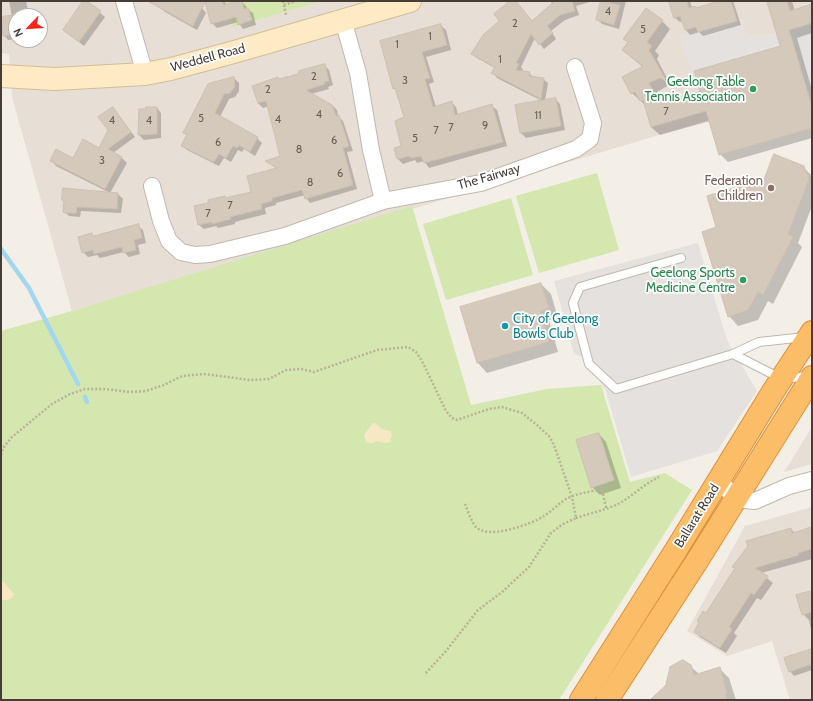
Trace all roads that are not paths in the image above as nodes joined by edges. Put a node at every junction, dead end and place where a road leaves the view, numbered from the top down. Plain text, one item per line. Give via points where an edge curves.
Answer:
1 (124, 1) edge
2 (410, 1) edge
3 (343, 20) junction
4 (575, 67) dead end
5 (146, 74) junction
6 (1, 76) edge
7 (152, 186) dead end
8 (383, 201) junction
9 (681, 258) dead end
10 (811, 334) edge
11 (733, 354) junction
12 (812, 376) edge
13 (782, 379) junction
14 (719, 480) junction
15 (812, 480) edge
16 (745, 500) junction
17 (581, 700) edge
18 (607, 700) edge

1 - 5 street
2 - 3 street, Weddell Road
3 - 5 street, Weddell Road via 234,52
3 - 8 street via 358,73 371,150
4 - 8 street, The Fairway via 593,123 590,139 576,150 481,183
5 - 6 street, Weddell Road via 55,79
7 - 8 street, The Fairway via 169,241 180,252 195,255 210,254 285,236
9 - 11 lane via 580,287 573,304 589,364 616,389
10 - 11 lane via 759,342
10 - 13 highway, Ballarat Road
11 - 13 lane
12 - 13 lane
12 - 16 highway, Ballarat Road
13 - 14 highway, Ballarat Road
14 - 16 street
14 - 17 highway, Ballarat Road
15 - 16 street
16 - 18 highway, Ballarat Road

